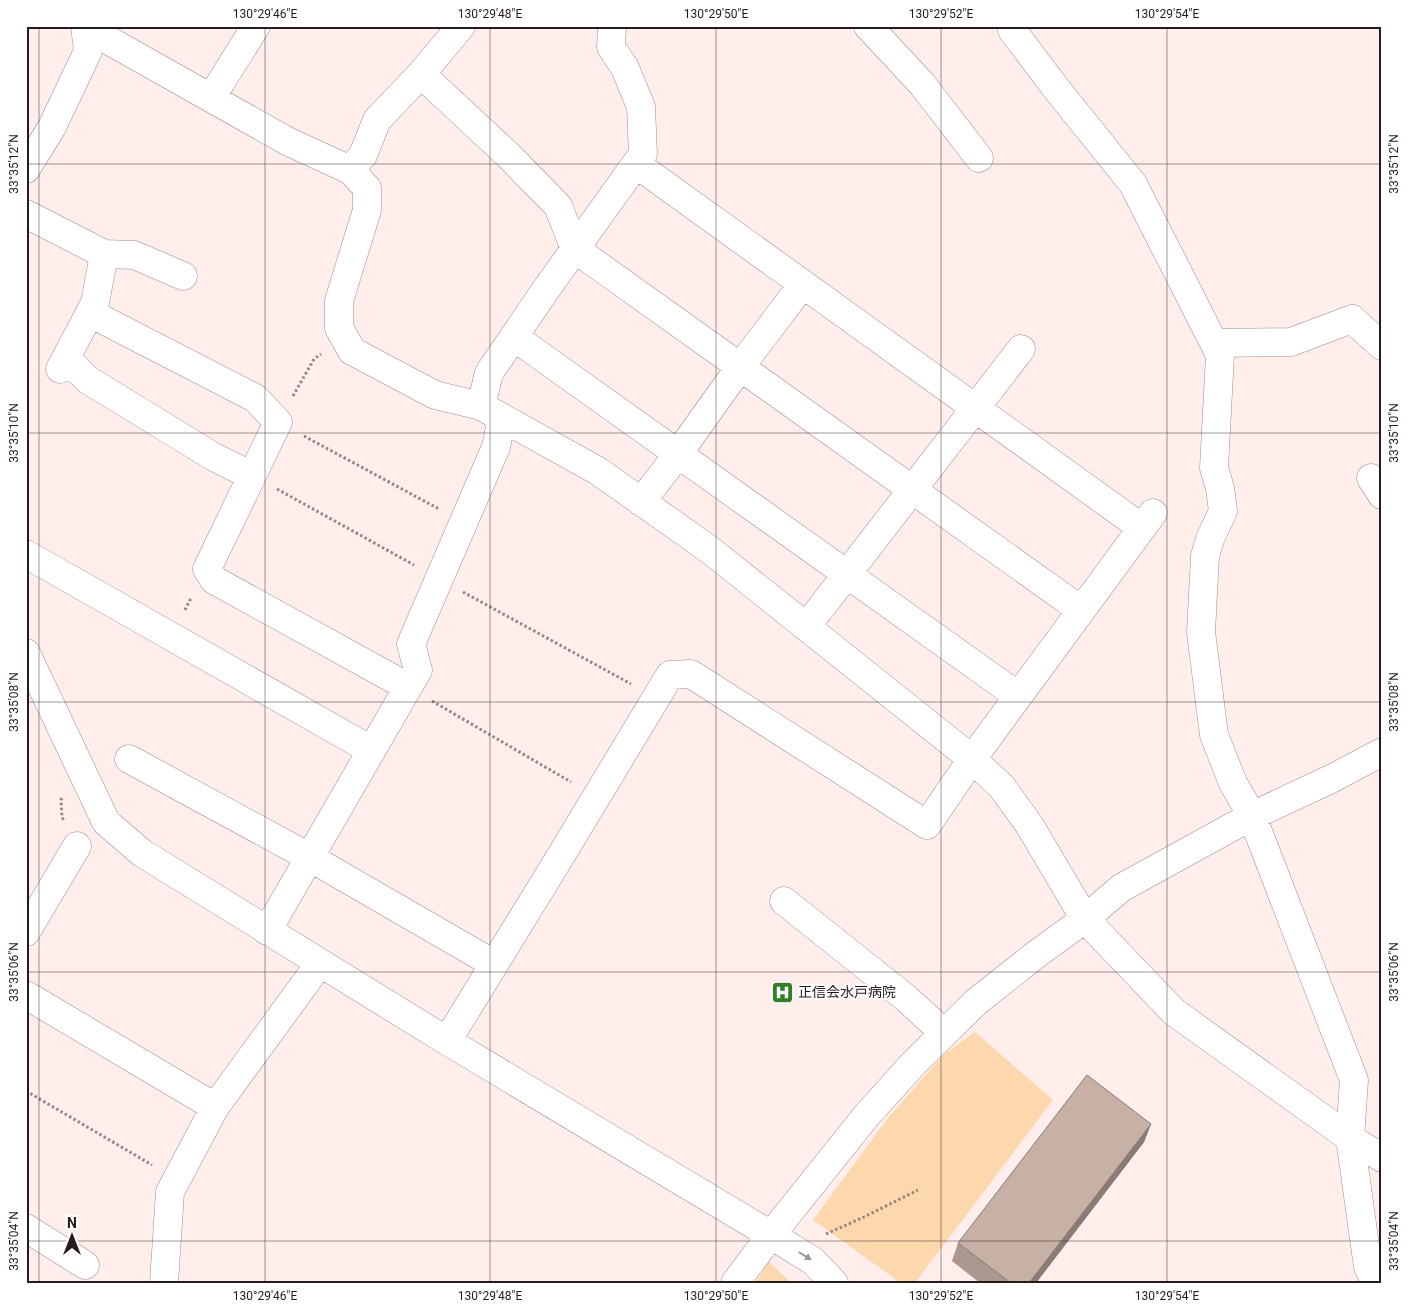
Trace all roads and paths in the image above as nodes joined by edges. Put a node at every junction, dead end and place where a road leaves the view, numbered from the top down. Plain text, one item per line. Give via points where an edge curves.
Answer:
1 (85, 26) edge
2 (92, 26) edge
3 (256, 26) edge
4 (462, 26) edge
5 (612, 26) edge
6 (868, 26) edge
7 (1011, 26) edge
8 (421, 74) junction
9 (211, 98) junction
10 (978, 158) dead end
11 (636, 164) junction
12 (26, 170) edge
13 (350, 170) junction
14 (26, 214) edge
15 (575, 249) junction
16 (104, 254) junction
17 (183, 276) dead end
18 (803, 284) junction
19 (90, 313) junction
20 (344, 337) junction
21 (514, 337) junction
22 (1214, 343) junction
23 (1382, 346) edge
24 (1021, 349) dead end
25 (740, 367) junction
26 (975, 408) junction
27 (491, 412) junction
28 (278, 422) junction
29 (678, 454) junction
30 (252, 476) junction
31 (913, 490) junction
32 (641, 502) junction
33 (464, 522) junction
34 (26, 554) edge
35 (207, 569) junction
36 (847, 574) junction
37 (439, 579) junction
38 (1081, 610) junction
39 (806, 627) junction
40 (171, 636) junction
41 (26, 653) edge
42 (408, 687) junction
43 (1018, 696) junction
44 (656, 698) junction
45 (371, 750) junction
46 (1382, 752) edge
47 (972, 758) junction
48 (129, 759) dead end
49 (597, 797) junction
50 (1252, 816) junction
51 (77, 846) dead end
52 (309, 858) junction
53 (784, 901) dead end
54 (1085, 918) junction
55 (267, 931) junction
56 (26, 932) edge
57 (320, 963) junction
58 (494, 964) junction
59 (26, 995) edge
60 (944, 1034) junction
61 (447, 1041) junction
62 (26, 1091) edge
63 (215, 1107) junction
64 (1350, 1138) junction
65 (1382, 1158) edge
66 (158, 1168) dead end
67 (918, 1190) dead end
68 (26, 1228) edge
69 (771, 1235) junction
70 (823, 1235) dead end
71 (85, 1265) dead end
72 (164, 1283) edge
73 (735, 1283) edge
74 (834, 1283) edge
75 (1376, 1283) edge

1 - 12 street via 88,52 52,127
2 - 9 street via 108,40
3 - 9 street
4 - 8 street
5 - 11 street via 611,47 625,68 641,107 643,154
6 - 10 street via 922,84
7 - 22 street via 1133,184
8 - 13 street via 377,120 363,155
8 - 15 street via 558,206
9 - 13 street via 286,141
11 - 15 street
11 - 18 street
13 - 20 street via 367,188 367,210 339,301 339,328
14 - 16 street
15 - 21 street
15 - 25 street
16 - 17 street via 134,255
16 - 19 street via 95,303
18 - 25 street
18 - 26 street
19 - 28 street via 255,398
19 - 30 street via 63,364 214,457
20 - 27 street via 352,351 436,395
20 - 28 path via 314,359
21 - 27 street via 490,373
21 - 29 street
22 - 23 street via 1291,342 1352,319
22 - 50 street via 1220,355 1214,468 1223,511 1205,556 1200,632 1214,735 1233,783
24 - 26 street
25 - 29 street
25 - 31 street
26 - 31 street
26 - 38 street via 1147,520
27 - 32 street via 598,472
27 - 33 street via 496,447
28 - 30 street
28 - 33 path
29 - 32 street
29 - 36 street
30 - 35 street
30 - 37 path
31 - 36 street
31 - 38 street
32 - 39 street via 710,550
33 - 37 street
34 - 40 street
35 - 40 path
35 - 42 street via 214,580
36 - 39 street
36 - 43 street
37 - 42 street via 411,644 418,670
37 - 44 path
38 - 43 street
39 - 47 street
40 - 45 street
41 - 55 street via 106,822 142,853
42 - 45 street
42 - 49 path
43 - 47 street
44 - 47 street via 670,675 691,674 927,826
44 - 49 street
45 - 52 street
46 - 50 street
47 - 54 street via 1002,787 1030,826
48 - 52 street
49 - 58 street
50 - 54 street via 1121,888
50 - 64 street via 1354,1080
51 - 56 street
52 - 55 street
52 - 58 street
53 - 60 street via 907,999
54 - 60 street via 976,1002
54 - 64 street via 1174,1012
55 - 57 street
57 - 61 street
57 - 63 street
58 - 61 street
59 - 63 street
60 - 69 street via 867,1116
61 - 69 street
62 - 66 path
63 - 72 street via 170,1192
64 - 65 street
64 - 75 street via 1368,1267
67 - 70 path
68 - 71 street
69 - 73 street
69 -> 74 street via 813,1261

